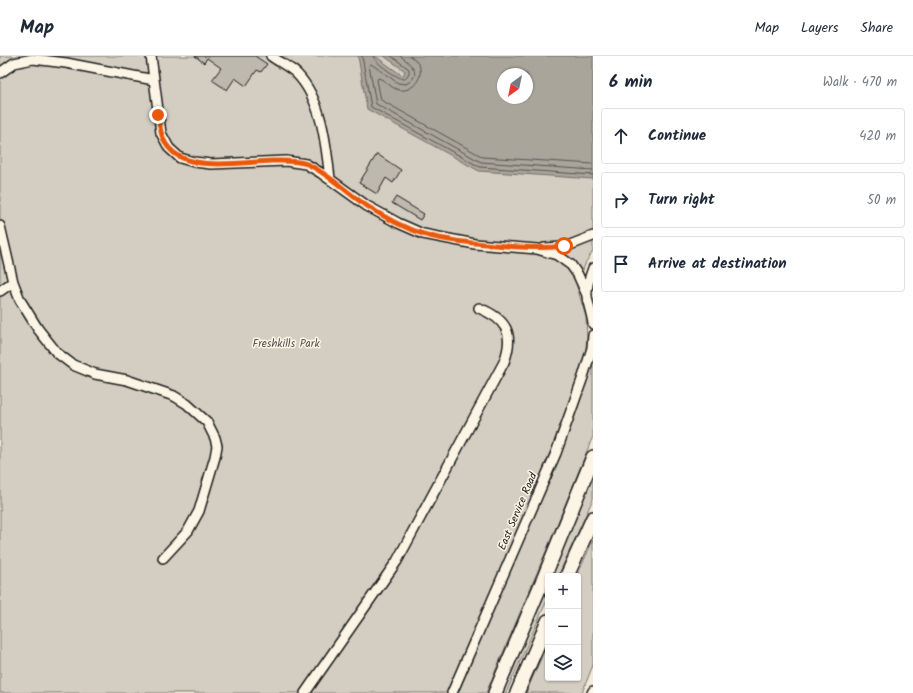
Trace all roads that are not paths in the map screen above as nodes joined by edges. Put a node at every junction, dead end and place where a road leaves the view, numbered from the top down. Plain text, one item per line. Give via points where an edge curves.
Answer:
1 (150, 56) edge
2 (271, 56) edge
3 (44, 58) edge
4 (0, 63) edge
5 (0, 73) edge
6 (154, 80) junction
7 (330, 179) junction
8 (0, 226) edge
9 (593, 236) edge
10 (537, 249) junction
11 (593, 268) edge
12 (13, 282) junction
13 (0, 291) edge
14 (587, 295) junction
15 (479, 308) dead end
16 (593, 324) edge
17 (593, 335) edge
18 (593, 457) edge
19 (593, 518) edge
20 (163, 558) dead end
21 (568, 573) edge
22 (545, 628) edge
23 (305, 693) edge
24 (452, 693) edge
25 (495, 693) edge
26 (517, 693) edge

1 - 6 street
2 - 7 street via 296,73 308,89 318,114
3 - 5 street via 14,63
3 - 6 street
4 - 5 street
6 - 7 street via 161,133 169,148 180,158 211,164 286,160 306,164
7 - 10 street via 367,206 423,234 475,244
8 - 12 street
9 - 10 street via 564,246
10 - 14 street via 557,255 571,265
11 - 14 street
12 - 13 street
12 - 20 street via 20,300 56,353 73,365 95,374 127,380 174,396 207,422 218,446 199,511 188,530
14 - 16 street
15 - 23 street via 491,313 505,326 509,343 504,362 397,561
17 - 24 street, East Service Road via 592,348 583,377 556,453
18 - 25 highway
19 - 21 highway
22 - 26 highway

